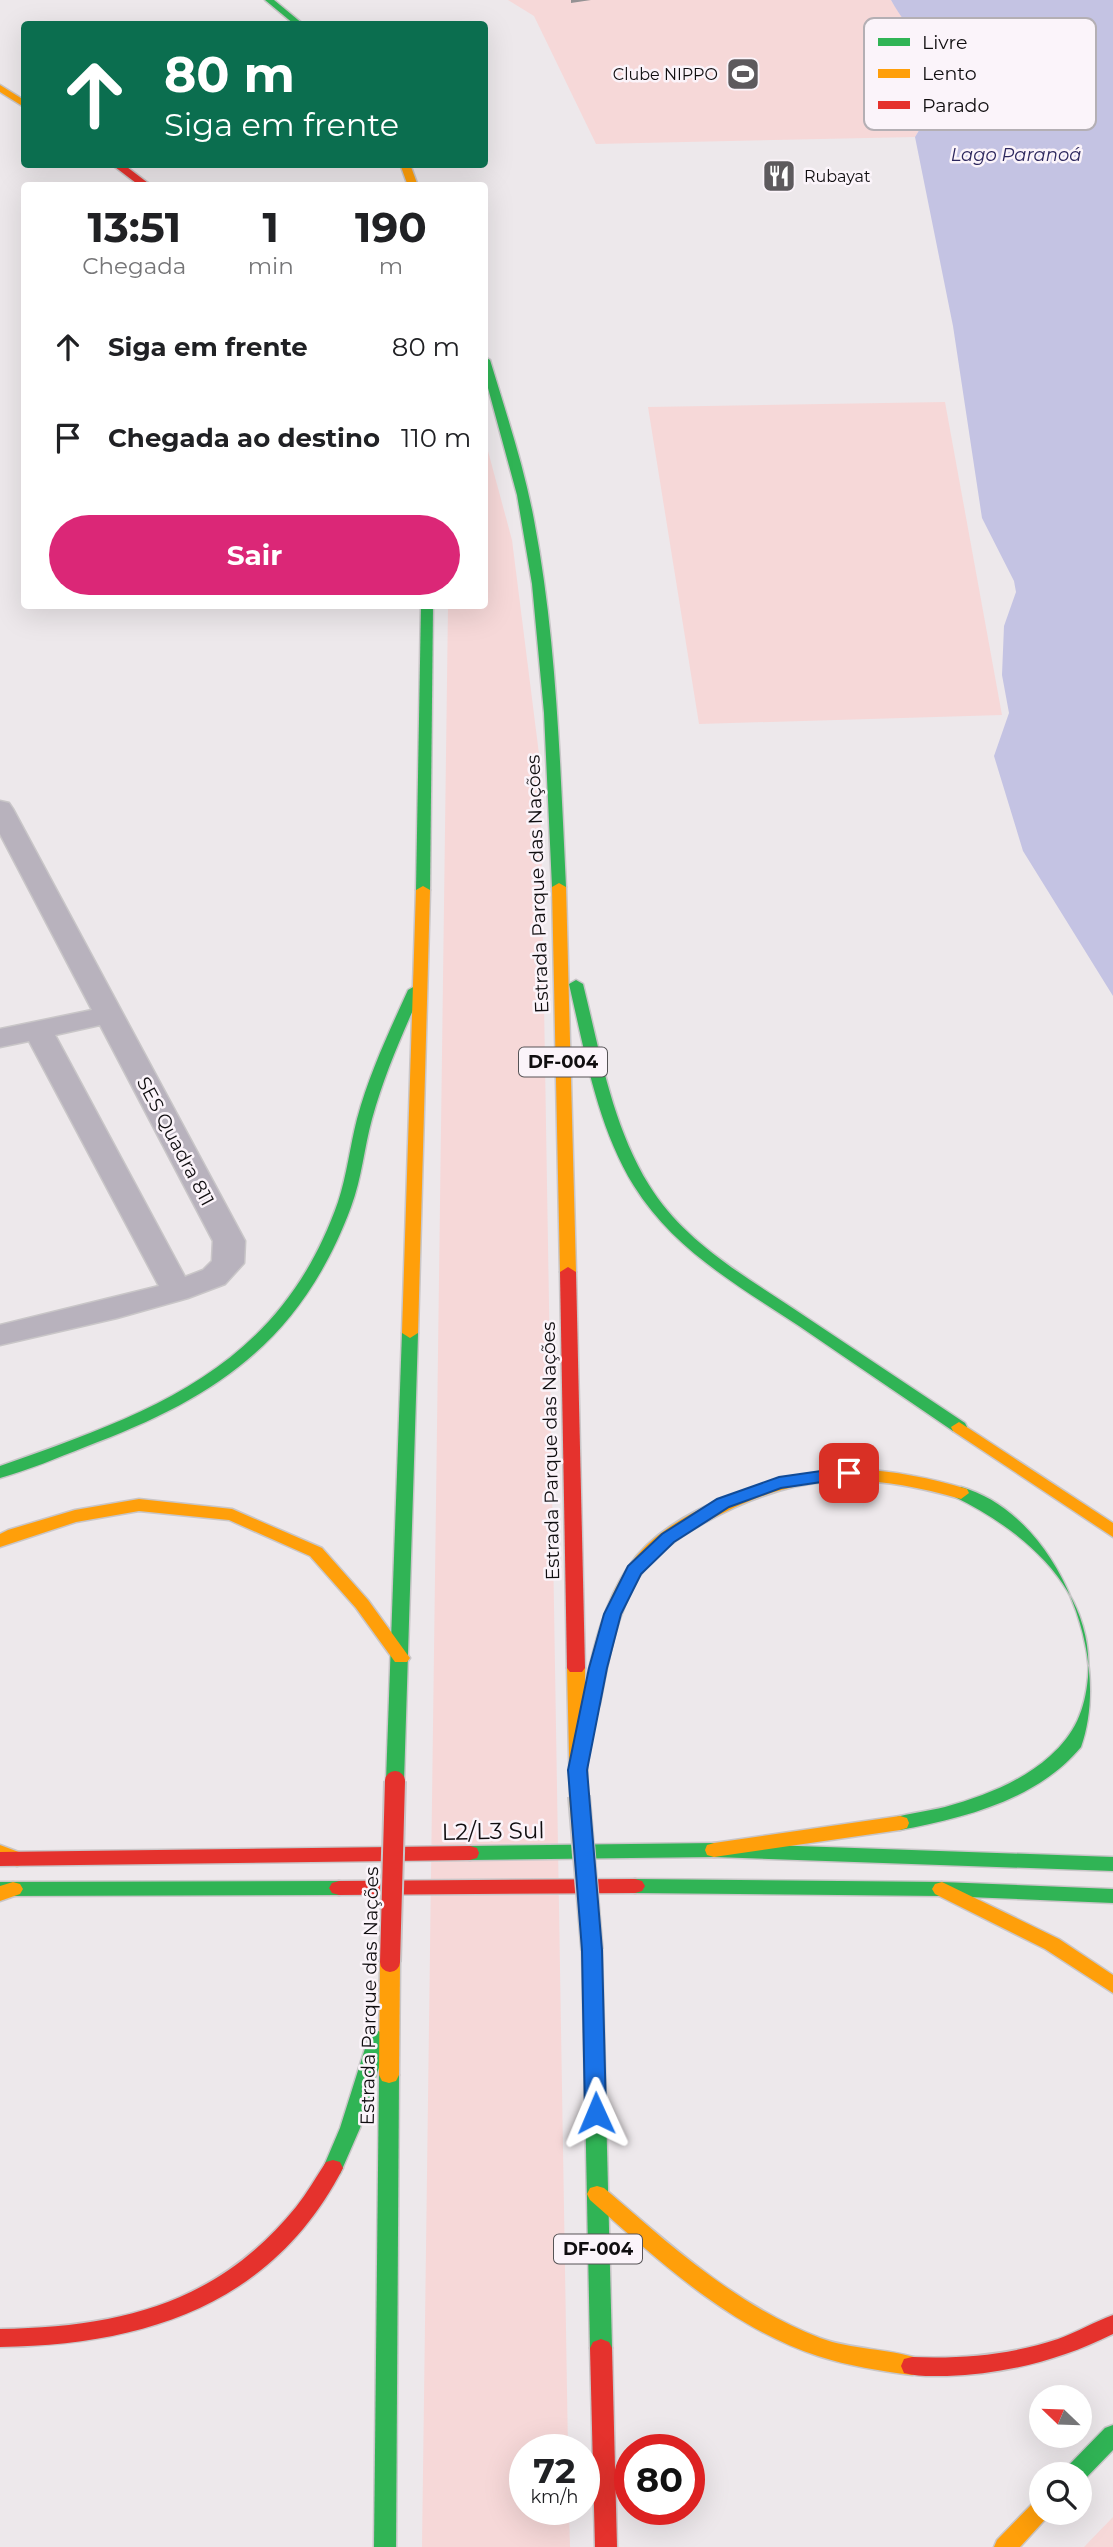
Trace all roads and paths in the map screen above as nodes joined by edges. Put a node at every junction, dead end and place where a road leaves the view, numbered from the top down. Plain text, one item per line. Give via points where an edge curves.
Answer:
1 (269, 0) edge
2 (295, 21) edge
3 (0, 88) edge
4 (21, 102) edge
5 (122, 168) edge
6 (397, 168) edge
7 (141, 182) edge
8 (409, 182) edge
9 (488, 370) edge
10 (427, 609) edge
11 (0, 809) edge
12 (561, 925) junction
13 (422, 976) junction
14 (109, 1015) junction
15 (38, 1030) junction
16 (0, 1038) edge
17 (177, 1291) junction
18 (0, 1335) edge
19 (0, 1472) edge
20 (1113, 1531) edge
21 (0, 1541) edge
22 (401, 1658) junction
23 (577, 1770) junction
24 (715, 1850) junction
25 (0, 1852) edge
26 (0, 1859) edge
27 (17, 1859) junction
28 (1113, 1864) edge
29 (942, 1889) junction
30 (4, 1891) edge
31 (1113, 1896) edge
32 (1113, 1985) edge
33 (389, 2007) junction
34 (597, 2194) junction
35 (1113, 2324) edge
36 (0, 2338) edge
37 (1113, 2435) edge
38 (1087, 2462) edge
39 (1029, 2522) edge
40 (385, 2547) edge
41 (606, 2547) edge
42 (1005, 2547) edge

1 - 2 main road
3 - 4 main road
5 - 7 main road
6 - 8 main road
9 - 12 main road, Estrada Parque das Nações / DF-004 via 532,541 551,689
10 - 13 main road, Estrada Parque das Nações
11 - 14 street, SES Quadra 811
12 - 20 main road via 626,1155 653,1204 684,1237 732,1274
12 - 23 main road, Estrada Parque das Nações / DF-004
13 - 19 main road via 391,1039 342,1209 315,1275 278,1328 246,1359 200,1392 135,1424
13 - 22 main road, Estrada Parque das Nações
14 - 15 street
14 - 17 street, SES Quadra 811 via 229,1241 228,1263 214,1277
15 - 16 street
15 - 17 street
17 - 18 street, SES Quadra 811
21 - 22 main road via 75,1516 139,1505 232,1516 316,1552
22 - 33 main road, Estrada Parque das Nações, bridge
23 - 24 main road via 612,1614 634,1571 668,1538 723,1503 768,1486 849,1473 908,1478 965,1494 1054,1552 1081,1583 1103,1647 1091,1715 1067,1752 1007,1792 960,1809 920,1820
23 - 34 main road, Estrada Parque das Nações / DF-004, bridge via 592,1950
24 - 27 main road, L2/L3 Sul
24 - 28 main road, L2/L3 Sul
25 - 27 main road
26 - 27 main road, L2/L3 Sul
29 - 30 main road via 681,1886
29 - 31 main road
29 - 32 main road via 1034,1933
33 - 36 main road via 329,2175 301,2218 268,2252 236,2279 154,2317 92,2334
33 - 40 main road, Estrada Parque das Nações
34 - 35 main road via 719,2296 764,2325 800,2343 853,2357 942,2369 986,2366 1037,2357
34 - 41 main road, Estrada Parque das Nações / DF-004
37 - 38 main road
39 - 42 main road

